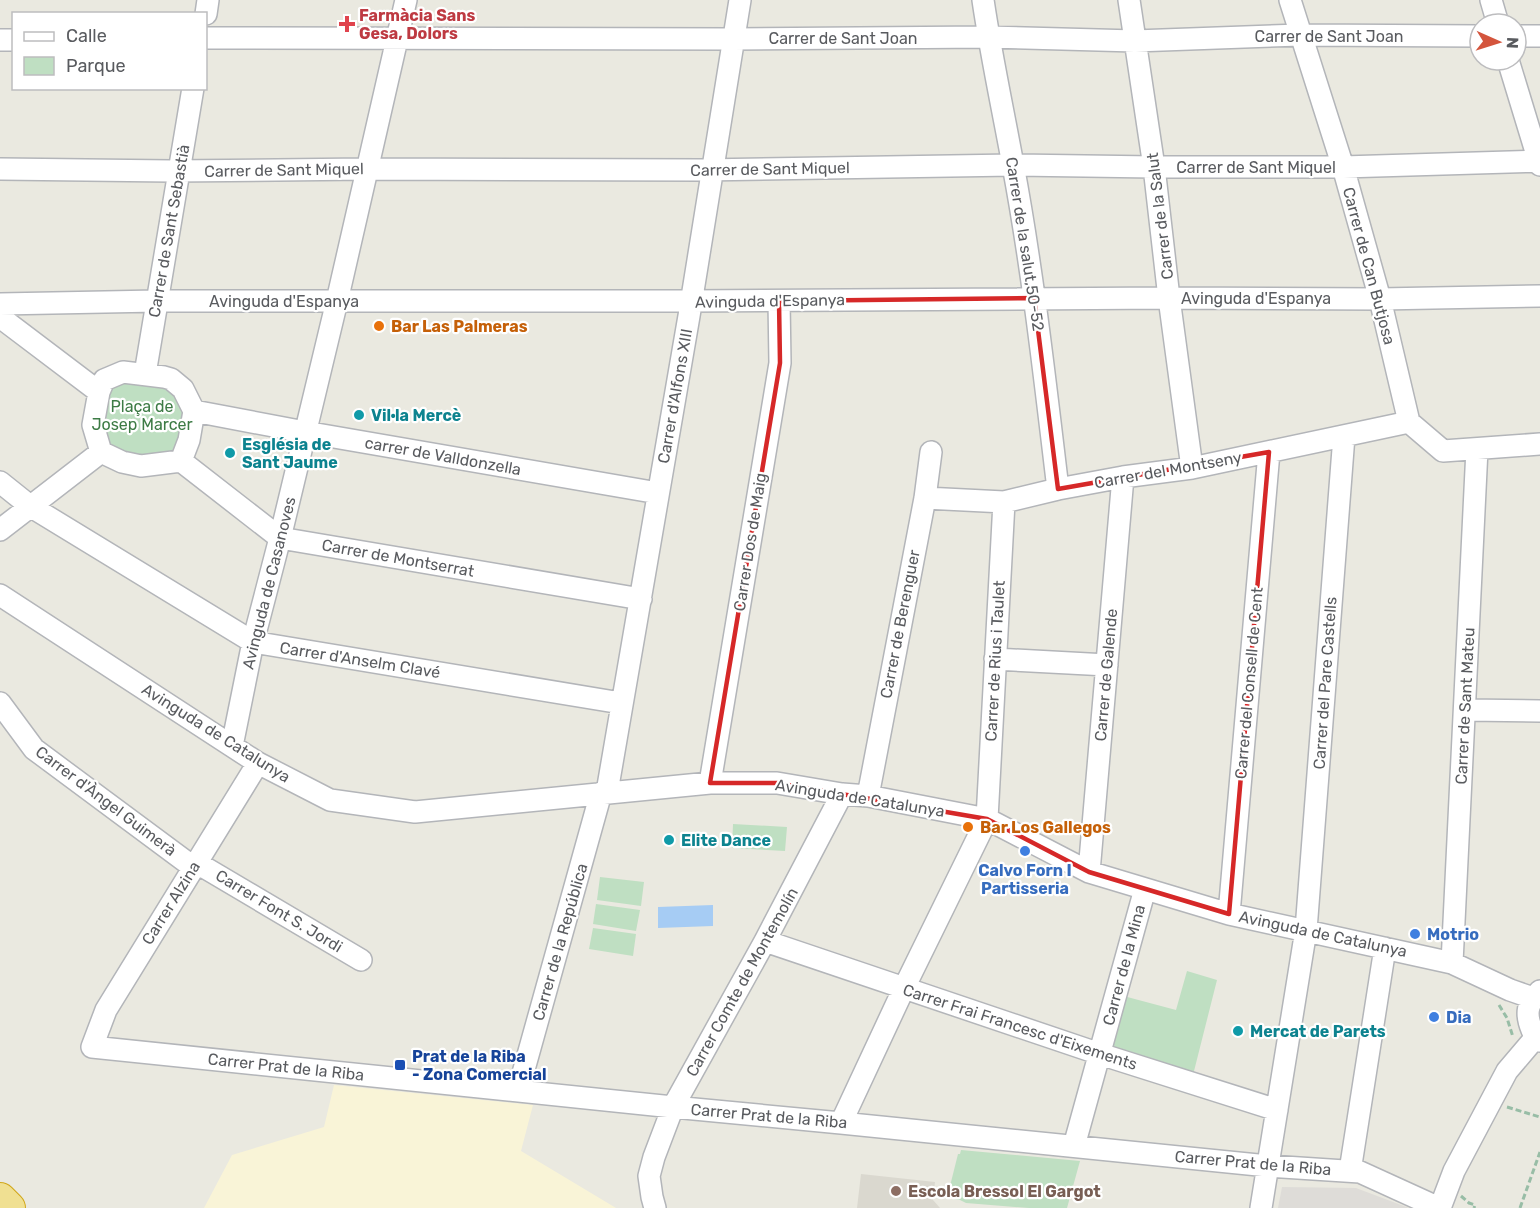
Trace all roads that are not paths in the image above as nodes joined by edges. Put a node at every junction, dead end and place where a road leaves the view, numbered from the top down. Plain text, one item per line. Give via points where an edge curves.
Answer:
1 (406, 0) edge
2 (740, 0) edge
3 (982, 0) edge
4 (1129, 0) edge
5 (1290, 0) edge
6 (1300, 35) junction
7 (1468, 36) edge
8 (988, 37) junction
9 (207, 38) edge
10 (397, 38) junction
11 (733, 39) junction
12 (1135, 40) junction
13 (1512, 72) edge
14 (193, 90) edge
15 (1539, 163) edge
16 (1013, 165) junction
17 (1154, 167) junction
18 (1343, 167) junction
19 (0, 169) edge
20 (366, 169) junction
21 (712, 170) junction
22 (179, 171) junction
23 (1540, 296) edge
24 (1034, 298) junction
25 (1169, 298) junction
26 (1380, 299) junction
27 (157, 301) junction
28 (337, 301) junction
29 (779, 301) junction
30 (690, 302) junction
31 (0, 304) edge
32 (0, 317) edge
33 (145, 374) junction
34 (99, 392) junction
35 (194, 411) junction
36 (1409, 422) junction
37 (305, 432) junction
38 (1344, 436) junction
39 (1540, 444) edge
40 (1477, 449) junction
41 (101, 452) junction
42 (931, 452) dead end
43 (1269, 452) junction
44 (181, 460) junction
45 (1192, 468) junction
46 (1123, 477) junction
47 (0, 482) edge
48 (1058, 489) junction
49 (658, 493) junction
50 (925, 498) junction
51 (1004, 502) junction
52 (30, 506) junction
53 (0, 530) edge
54 (280, 538) junction
55 (0, 595) edge
56 (640, 599) junction
57 (254, 642) junction
58 (995, 659) junction
59 (1107, 665) junction
60 (0, 703) edge
61 (621, 703) junction
62 (1466, 710) junction
63 (1540, 711) edge
64 (232, 746) junction
65 (258, 763) junction
66 (710, 783) junction
67 (604, 793) junction
68 (842, 794) junction
69 (868, 796) junction
70 (987, 819) junction
71 (195, 865) junction
72 (1089, 872) junction
73 (1144, 889) junction
74 (1228, 914) junction
75 (1306, 930) junction
76 (765, 941) junction
77 (1385, 948) junction
78 (361, 960) dead end
79 (1452, 963) junction
80 (904, 988) junction
81 (1536, 994) edge
82 (1537, 1039) edge
83 (92, 1047) joint
84 (1100, 1054) junction
85 (518, 1091) junction
86 (673, 1107) junction
87 (1277, 1110) junction
88 (841, 1123) junction
89 (1074, 1146) junction
90 (1268, 1166) junction
91 (1350, 1171) junction
92 (0, 1199) edge
93 (9, 1208) edge
94 (655, 1208) edge
95 (1261, 1208) edge
96 (1440, 1208) edge

1 - 10 street, Avinguda de Casanoves
2 - 11 street, Carrer d'Alfons XIII
3 - 8 street, Carrer de la salut,50-52
4 - 12 street, Carrer de la Salut
5 - 6 street, Carrer de Can Butjosa
6 - 7 street, Carrer de Sant Joan
6 - 12 street, Carrer de Sant Joan
6 - 18 street, Carrer de Can Butjosa
8 - 11 street, Carrer de Sant Joan
8 - 12 street, Carrer de Sant Joan
8 - 16 street, Carrer de la salut,50-52
9 - 10 street, Carrer de Sant Joan
10 - 11 street, Carrer de Sant Joan
10 - 20 street, Avinguda de Casanoves
11 - 21 street, Carrer d'Alfons XIII
12 - 17 street, Carrer de la Salut
13 - 15 street
14 - 22 street, Carrer de Sant Sebastià
15 - 18 street, Carrer de Sant Miquel
16 - 17 street, Carrer de Sant Miquel
16 - 21 street, Carrer de Sant Miquel
16 - 24 street, Carrer de la salut,50-52
17 - 18 street, Carrer de Sant Miquel
17 - 25 street, Carrer de la Salut
18 - 26 street, Carrer de Can Butjosa
19 - 22 street, Carrer de Sant Miquel
20 - 21 street, Carrer de Sant Miquel
20 - 22 street, Carrer de Sant Miquel
20 - 28 street, Avinguda de Casanoves
21 - 30 street, Carrer d'Alfons XIII
22 - 27 street, Carrer de Sant Sebastià
23 - 26 street, Avinguda d'Espanya
24 - 25 street, Avinguda d'Espanya
24 - 29 street, Avinguda d'Espanya
24 - 48 street, Carrer de la salut,50-52
25 - 26 street, Avinguda d'Espanya
25 - 45 street, Carrer de la Salut
26 - 36 street, Carrer de Can Butjosa
27 - 28 street, Avinguda d'Espanya
27 - 31 street, Avinguda d'Espanya
27 - 33 street, Carrer de Sant Sebastià
28 - 30 street, Avinguda d'Espanya
28 - 37 street, Avinguda de Casanoves
29 - 30 street, Avinguda d'Espanya
29 - 66 street, Carrer Dos de Maig via 780,363
30 - 49 street, Carrer d'Alfons XIII
32 - 34 street
33 - 34 street via 123,372 104,380
33 - 35 street via 171,379 183,389
34 - 41 street via 93,424
35 - 37 street, carrer de Valldonzella
35 - 44 street
36 - 38 street, Carrer del Montseny
36 - 40 street via 1443,452
37 - 49 street, carrer de Valldonzella
37 - 54 street, Avinguda de Casanoves
38 - 43 street, Carrer del Montseny
38 - 75 street, Carrer del Pare Castells
39 - 40 street
40 - 62 street, Carrer de Sant Mateu
41 - 44 street via 141,466
41 - 52 street
42 - 50 street, Carrer de Berenguer
43 - 45 street, Carrer del Montseny
43 - 74 street, Carrer del Consell de Cent
44 - 54 street, Carrer de Montserrat
45 - 46 street, Carrer del Montseny
46 - 48 street, Carrer del Montseny
46 - 59 street, Carrer de Galende
47 - 52 street, Carrer d'Anselm Clavé
48 - 51 street, Carrer del Montseny
49 - 56 street, Carrer d'Alfons XIII
50 - 51 street, Carrer del Montseny
50 - 69 street, Carrer de Berenguer
51 - 58 street, Carrer de Rius i Taulet
52 - 53 street
52 - 57 street, Carrer d'Anselm Clavé
54 - 56 street, Carrer de Montserrat
54 - 57 street, Avinguda de Casanoves
55 - 64 street, Avinguda de Catalunya
56 - 61 street, Carrer d'Alfons XIII
57 - 61 street, Carrer d'Anselm Clavé
57 - 64 street, Avinguda de Casanoves
58 - 59 street
58 - 70 street, Carrer de Rius i Taulet
59 - 72 street, Carrer de Galende
60 - 71 street, Carrer d'Àngel Guimerà via 34,749
61 - 67 street, Carrer d'Alfons XIII
62 - 63 street
62 - 79 street, Carrer de Sant Mateu
64 - 65 street, Avinguda de Catalunya
65 - 67 street, Avinguda de Catalunya via 330,800 415,812
65 - 71 street, Carrer Alzina
66 - 67 street, Avinguda de Catalunya
66 - 68 street, Avinguda de Catalunya via 777,783
67 - 85 street, Carrer de la República
68 - 69 street, Avinguda de Catalunya
68 - 76 street, Carrer Comte de Montemolín
69 - 70 street, Avinguda de Catalunya
70 - 72 street, Avinguda de Catalunya
70 - 80 street
71 - 78 street, Carrer Font S. Jordi
71 - 83 street, Carrer Alzina via 105,1010
72 - 73 street, Avinguda de Catalunya
73 - 74 street, Avinguda de Catalunya
73 - 84 street, Carrer de la Mina
74 - 75 street, Avinguda de Catalunya
75 - 77 street, Avinguda de Catalunya
75 - 87 street, Carrer del Pare Castells
76 - 80 street, Carrer Frai Francesc d'Eixements
76 - 86 street, Carrer Comte de Montemolín
77 - 79 street, Avinguda de Catalunya
77 - 91 street
79 - 81 street, Avinguda de Catalunya via 1509,990
80 - 84 street, Carrer Frai Francesc d'Eixements
80 - 88 street
81 - 82 street via 1527,1019
82 - 96 street via 1508,1071 1454,1171
83 - 85 street, Carrer Prat de la Riba
84 - 87 street, Carrer Frai Francesc d'Eixements
84 - 89 street, Carrer de la Mina
85 - 86 street, Carrer Prat de la Riba
86 - 88 street, Carrer Prat de la Riba
86 - 94 street, Carrer Comte de Montemolín via 649,1176
87 - 90 street, Carrer del Pare Castells
88 - 89 street, Carrer Prat de la Riba
89 - 90 street, Carrer Prat de la Riba
90 - 91 street, Carrer Prat de la Riba
90 - 95 street, Carrer del Pare Castells
91 - 96 street, Carrer Prat de la Riba
92 - 93 highway

